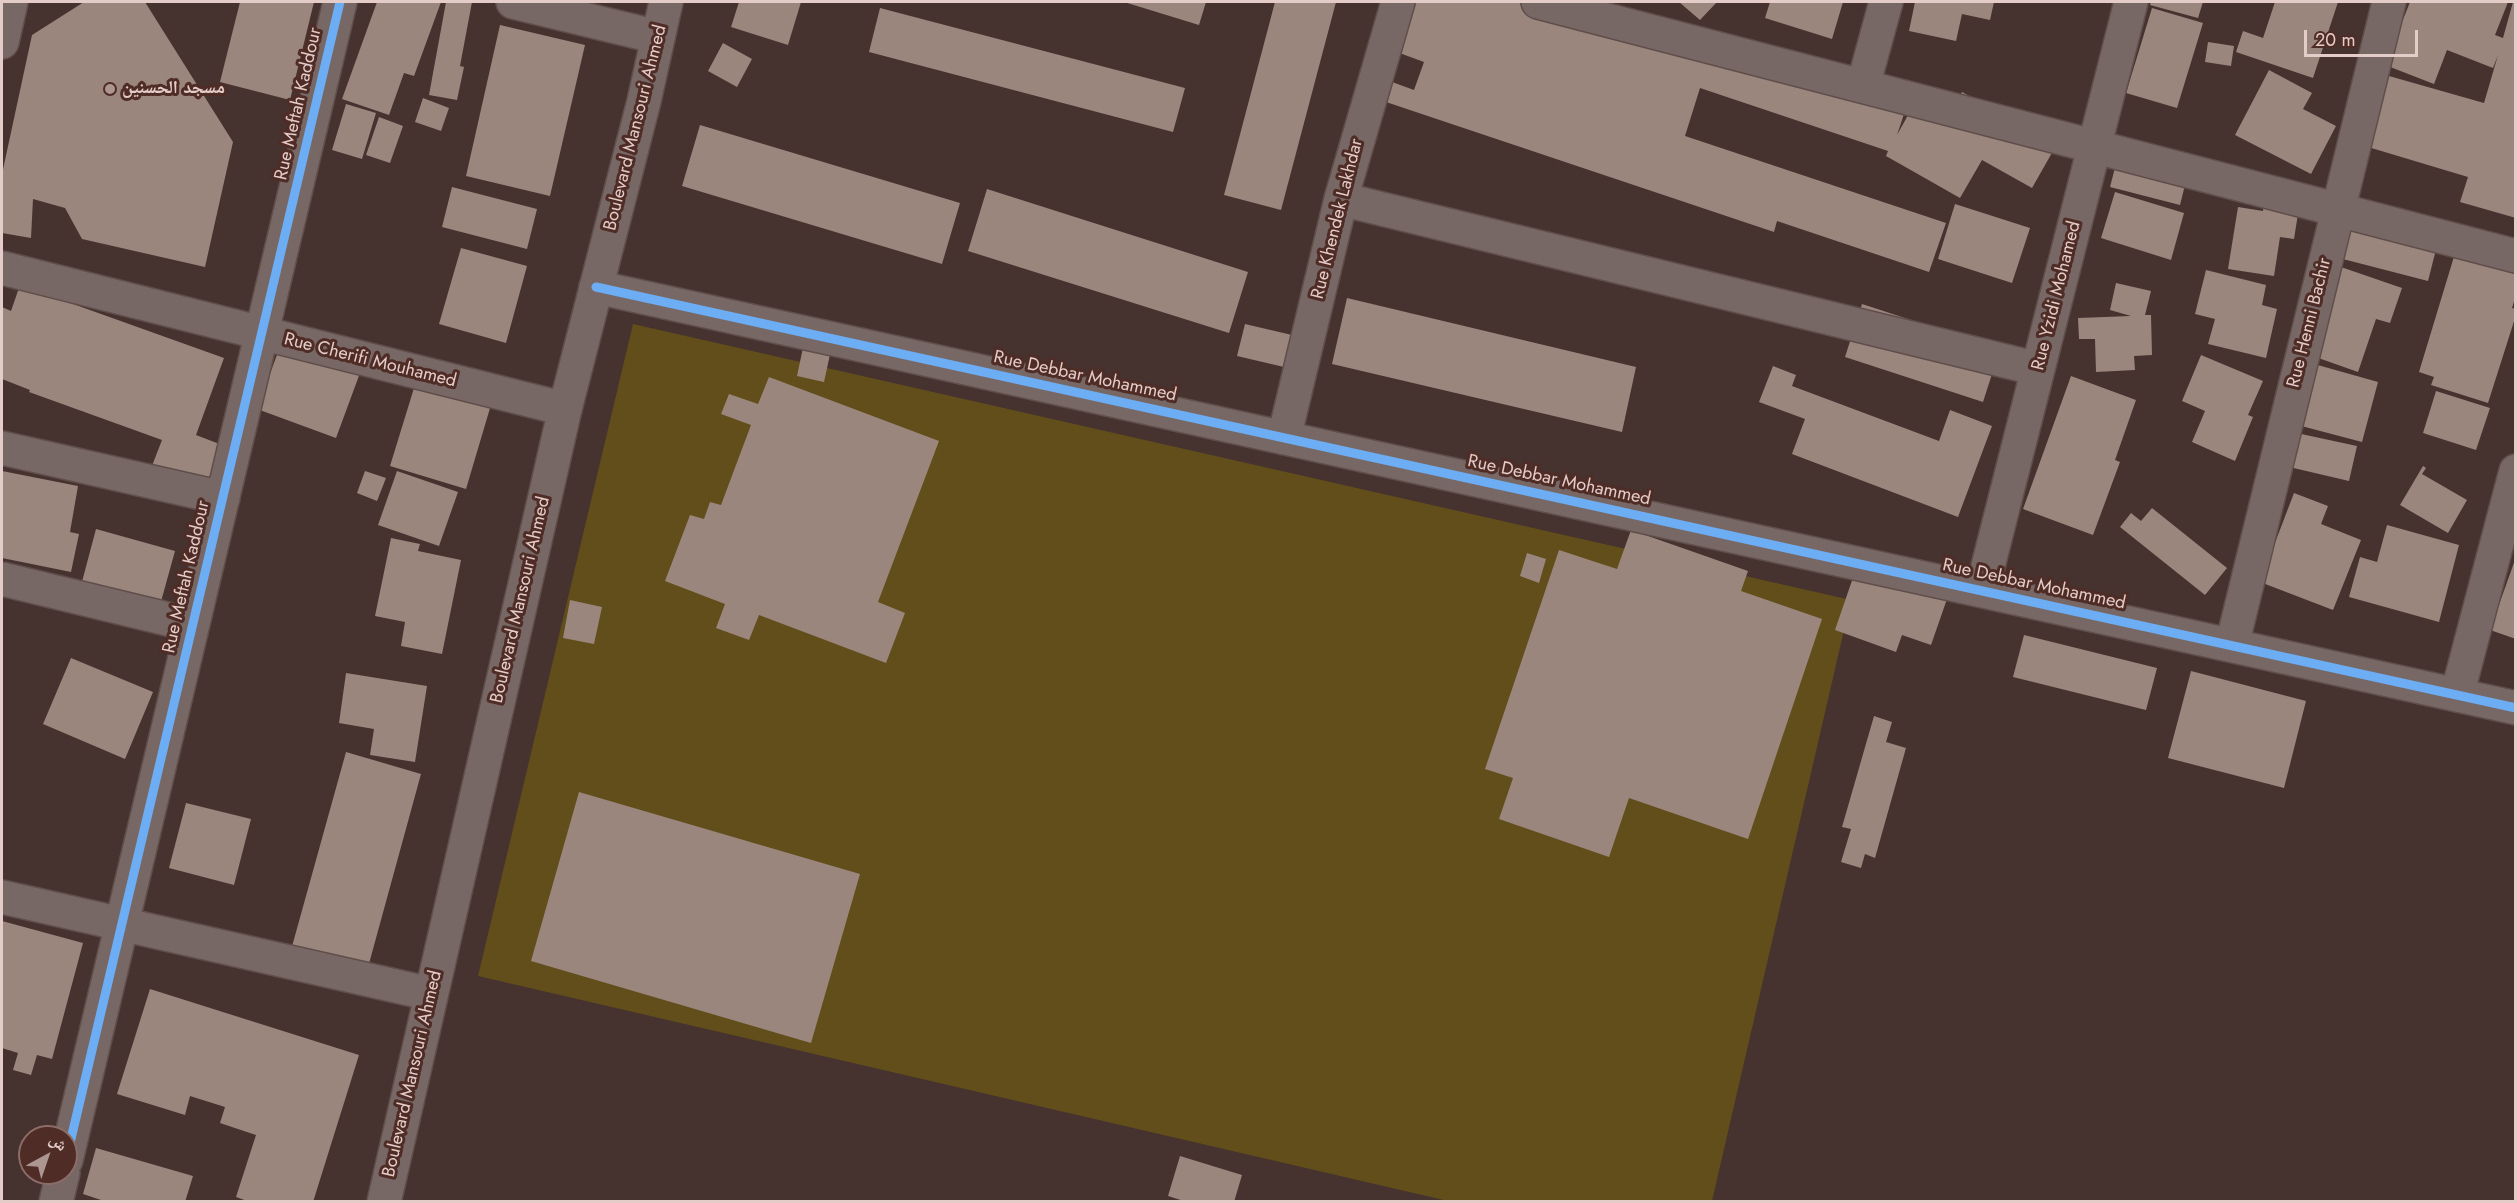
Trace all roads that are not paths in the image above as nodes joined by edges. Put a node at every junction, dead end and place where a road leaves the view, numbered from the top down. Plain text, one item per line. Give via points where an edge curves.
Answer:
1 (10, 2) edge
2 (340, 2) edge
3 (513, 2) edge
4 (666, 2) edge
5 (1398, 2) edge
6 (1538, 2) edge
7 (1886, 2) edge
8 (2131, 2) edge
9 (2390, 2) edge
10 (1635, 14) edge
11 (658, 37) junction
12 (2, 42) edge
13 (1863, 86) junction
14 (2095, 146) junction
15 (1341, 199) junction
16 (2338, 210) junction
17 (2516, 256) edge
18 (2, 267) edge
19 (596, 287) junction
20 (261, 334) junction
21 (2038, 369) junction
22 (565, 409) junction
23 (1284, 438) junction
24 (2, 448) edge
25 (2516, 471) edge
26 (223, 498) junction
27 (2, 579) edge
28 (1982, 590) junction
29 (192, 625) junction
30 (2232, 645) junction
31 (2457, 695) junction
32 (2516, 708) edge
33 (2, 897) edge
34 (121, 925) junction
35 (431, 994) junction
36 (74, 1125) edge
37 (60, 1185) edge
38 (56, 1202) edge
39 (384, 1202) edge

1 - 12 street
2 - 20 street, Rue Meftah Kaddour
3 - 11 street
4 - 11 street, Boulevard Mansouri Ahmed
5 - 15 street, Rue Khendek Lakhdar
6 - 10 street
7 - 13 street
8 - 14 street, Rue Yzidi Mohamed
9 - 16 street, Rue Henni Bachir
10 - 13 street
11 - 19 street, Boulevard Mansouri Ahmed
13 - 14 street
14 - 16 street
14 - 21 street, Rue Yzidi Mohamed
15 - 21 street
15 - 23 street, Rue Khendek Lakhdar
16 - 17 street
16 - 30 street, Rue Henni Bachir
18 - 20 street, Rue Cherifi Mouhamed
19 - 22 street, Boulevard Mansouri Ahmed
19 - 23 street, Rue Debbar Mohammed
20 - 22 street, Rue Cherifi Mouhamed
20 - 26 street, Rue Meftah Kaddour
21 - 28 street, Rue Yzidi Mohamed
22 - 35 street, Boulevard Mansouri Ahmed
23 - 28 street, Rue Debbar Mohammed
24 - 26 street
25 - 31 street
26 - 29 street, Rue Meftah Kaddour
27 - 29 street
28 - 30 street, Rue Debbar Mohammed
29 - 34 street, Rue Meftah Kaddour
30 - 31 street, Rue Debbar Mohammed
31 - 32 street, Rue Debbar Mohammed
33 - 34 street
34 - 35 street
34 - 36 street, Rue Meftah Kaddour
35 - 39 street, Boulevard Mansouri Ahmed
37 - 38 street

